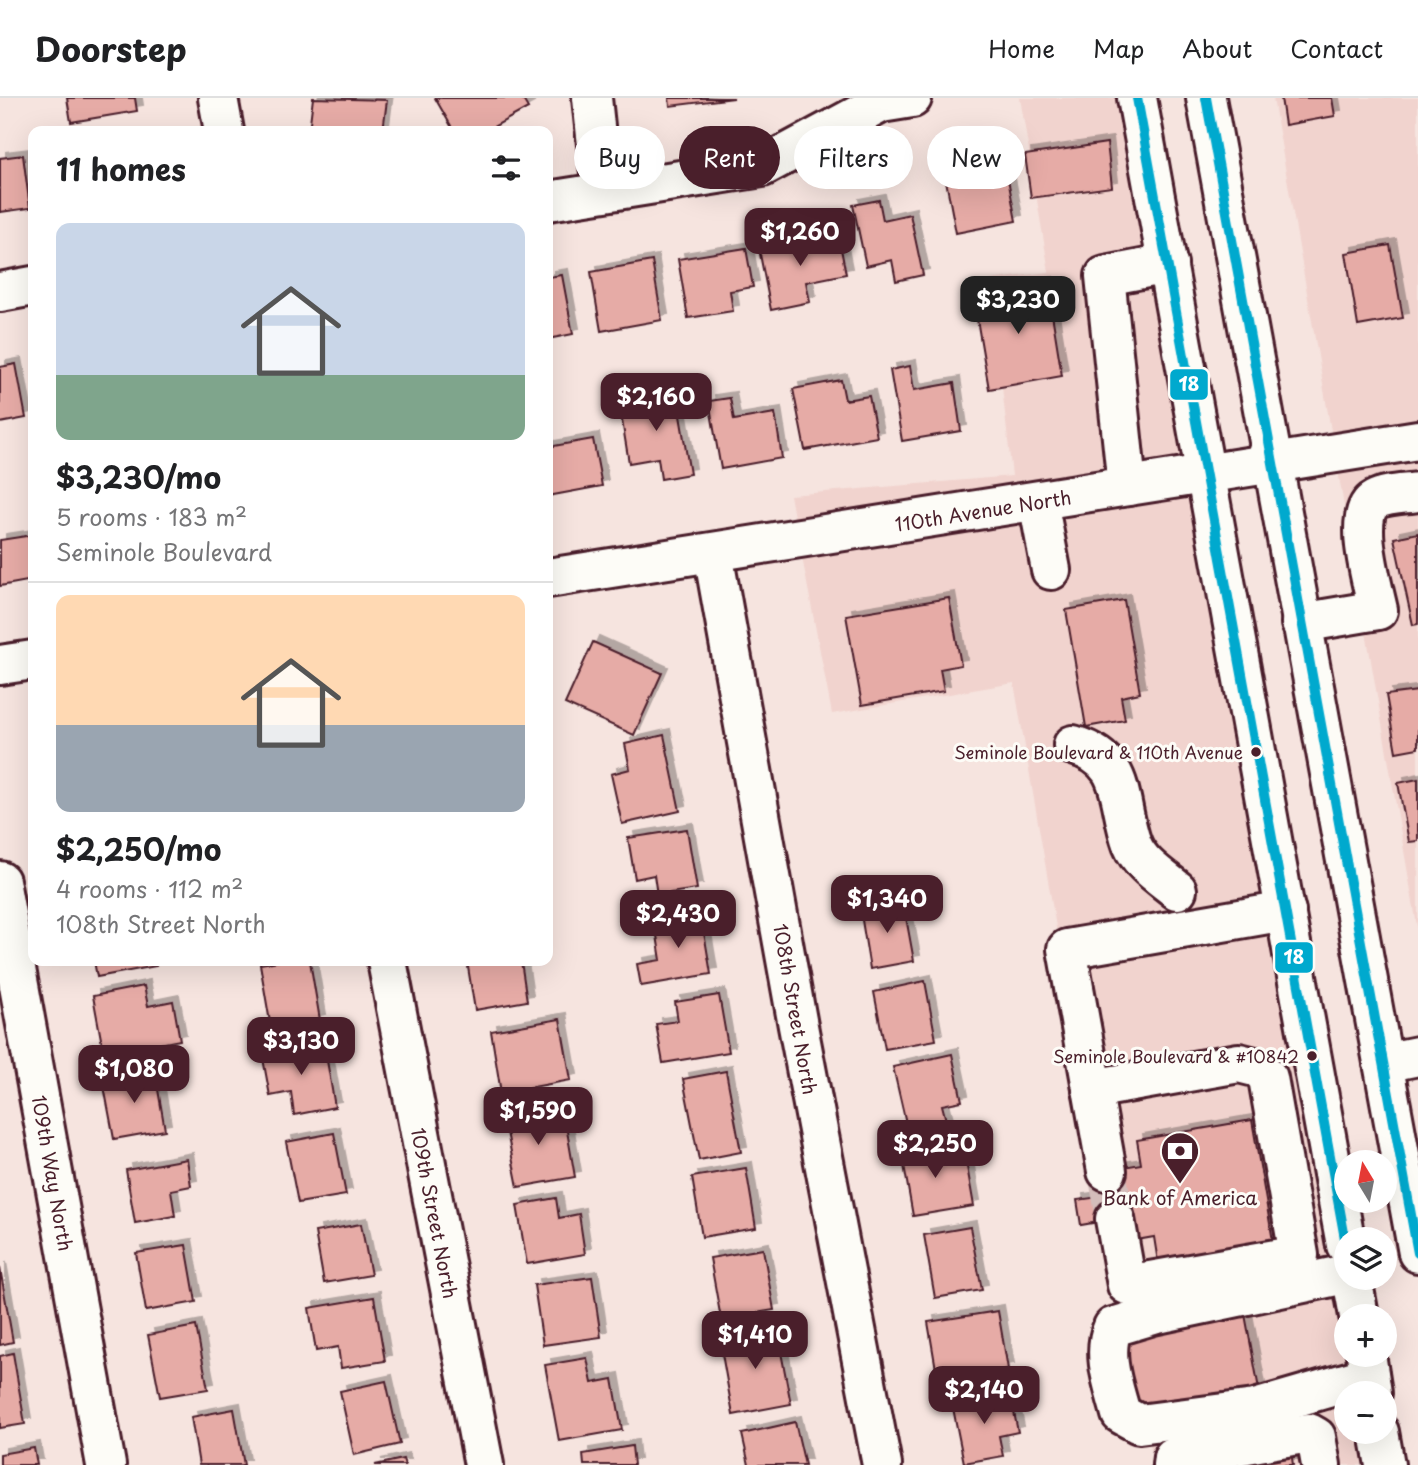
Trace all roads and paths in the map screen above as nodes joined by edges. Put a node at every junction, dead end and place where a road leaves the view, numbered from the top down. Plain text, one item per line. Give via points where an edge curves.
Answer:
1 (218, 98) edge
2 (592, 98) edge
3 (912, 98) edge
4 (1138, 98) edge
5 (1206, 98) edge
6 (223, 126) edge
7 (602, 192) junction
8 (553, 200) edge
9 (1168, 264) junction
10 (28, 287) edge
11 (0, 292) edge
12 (1418, 440) edge
13 (1272, 464) junction
14 (1207, 474) junction
15 (1128, 486) junction
16 (1418, 492) edge
17 (1038, 501) junction
18 (713, 552) junction
19 (1051, 570) dead end
20 (553, 577) edge
21 (1301, 622) junction
22 (28, 661) edge
23 (0, 665) edge
24 (1073, 745) dead end
25 (0, 881) edge
26 (1177, 890) dead end
27 (1286, 911) junction
28 (388, 966) edge
29 (1400, 1060) edge
30 (1092, 1088) junction
31 (1107, 1171) tunnel mouth
32 (1413, 1200) edge
33 (1115, 1219) tunnel mouth
34 (1343, 1227) edge
35 (1418, 1250) edge
36 (1334, 1277) edge
37 (1369, 1375) edge
38 (1381, 1444) edge
39 (106, 1465) edge
40 (484, 1465) edge
41 (882, 1465) edge
42 (1172, 1465) edge
43 (1321, 1465) edge
44 (1385, 1465) edge

1 - 6 street
2 - 7 street
3 - 7 street via 881,103 762,167
4 - 9 street
5 - 13 street
7 - 8 street
9 - 14 street
9 - 15 street via 1105,276
10 - 11 street
12 - 13 street, 110th Avenue North
13 - 14 street, 110th Avenue North
13 - 21 street
14 - 15 street, 110th Avenue North
14 - 27 street
15 - 17 street, 110th Avenue North
16 - 21 street via 1375,499 1365,509 1363,527 1378,610
17 - 18 street, 110th Avenue North
17 - 19 street
18 - 20 street, 110th Avenue North
18 - 41 street, 108th Street North
21 - 29 street
22 - 23 street
24 - 26 street via 1089,750 1109,766 1119,783 1132,844 1142,861
25 - 39 street, 109th Way North
27 - 30 street via 1067,949
27 - 34 street
28 - 40 street, 109th Street North
29 - 32 street
30 - 31 street
30 - 33 street via 1239,1063 1259,1068 1268,1078 1299,1255 1127,1285
32 - 35 street
36 - 37 street via 1113,1327 1107,1341 1121,1414 1139,1424 1255,1409
38 - 44 street
42 - 43 street via 1173,1457 1309,1433 1316,1437

